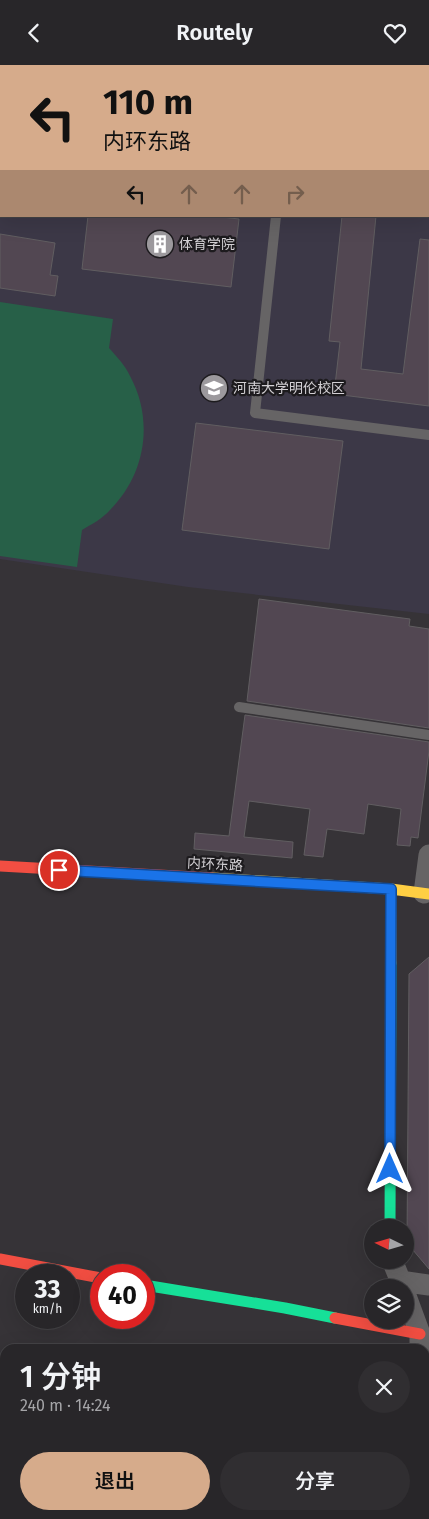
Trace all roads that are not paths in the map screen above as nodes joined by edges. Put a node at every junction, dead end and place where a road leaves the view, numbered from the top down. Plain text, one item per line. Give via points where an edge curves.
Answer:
1 (276, 217) edge
2 (429, 435) edge
3 (238, 707) dead end
4 (429, 735) edge
5 (429, 855) edge
6 (0, 866) edge
7 (391, 889) junction
8 (426, 893) edge
9 (390, 1219) edge
10 (0, 1259) edge
11 (90, 1276) edge
12 (429, 1285) edge
13 (414, 1286) edge
14 (155, 1287) edge
15 (414, 1324) edge
16 (420, 1342) edge

1 - 2 lane via 255,413
3 - 4 lane
5 - 8 street
6 - 7 street, 内环东路
7 - 8 street, 内环东路
7 - 9 street
10 - 11 street
12 - 13 street
14 - 16 street via 285,1308
15 - 16 street

